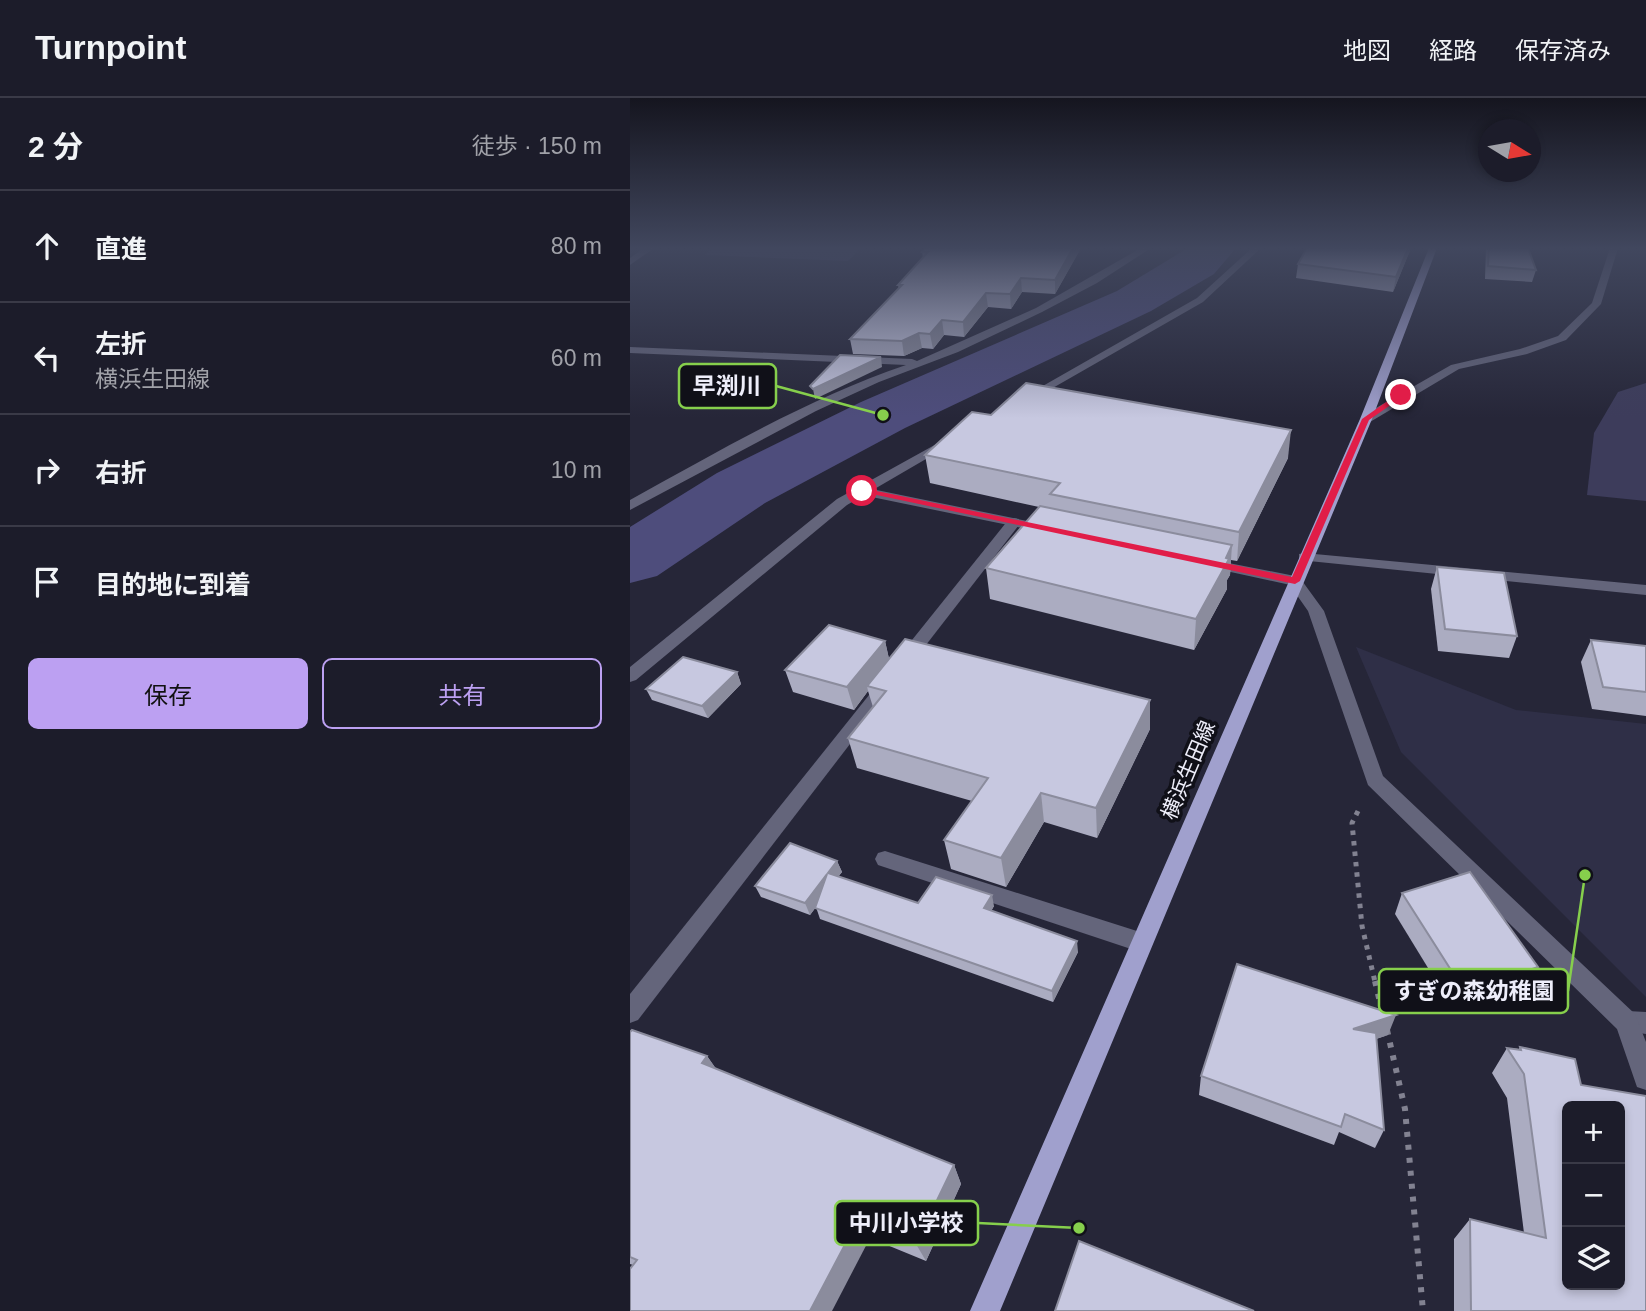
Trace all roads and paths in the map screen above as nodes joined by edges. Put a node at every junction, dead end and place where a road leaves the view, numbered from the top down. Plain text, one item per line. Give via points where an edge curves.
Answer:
1 (1051, 305) edge
2 (1192, 305) edge
3 (1411, 305) edge
4 (1595, 305) edge
5 (630, 349) edge
6 (923, 363) junction
7 (1011, 408) edge
8 (1366, 419) junction
9 (954, 439) edge
10 (862, 491) junction
11 (630, 506) edge
12 (1014, 522) junction
13 (1068, 533) edge
14 (1304, 557) junction
15 (1188, 558) edge
16 (1295, 581) junction
17 (1646, 590) edge
18 (630, 676) edge
19 (1375, 780) junction
20 (885, 859) dead end
21 (1140, 943) junction
22 (630, 1012) edge
23 (1636, 1023) edge
24 (1646, 1077) edge
25 (985, 1311) edge
26 (1423, 1311) edge

1 - 6 street
2 - 7 street
3 - 8 main road, 横浜生田線
4 - 8 street via 1562,338 1455,367
5 - 6 street
6 - 11 street via 876,379 742,443
8 - 14 main road, 横浜生田線
9 - 10 street
10 - 12 street
10 - 18 street via 842,502
12 - 13 street
12 - 22 street
14 - 16 main road, 横浜生田線
14 - 17 street
15 - 16 street
16 - 19 street via 1315,611
16 - 21 main road, 横浜生田線
19 - 23 street
19 - 26 path via 1352,823 1362,926 1405,1110
20 - 21 street
21 - 25 main road, 横浜生田線
23 - 24 street

